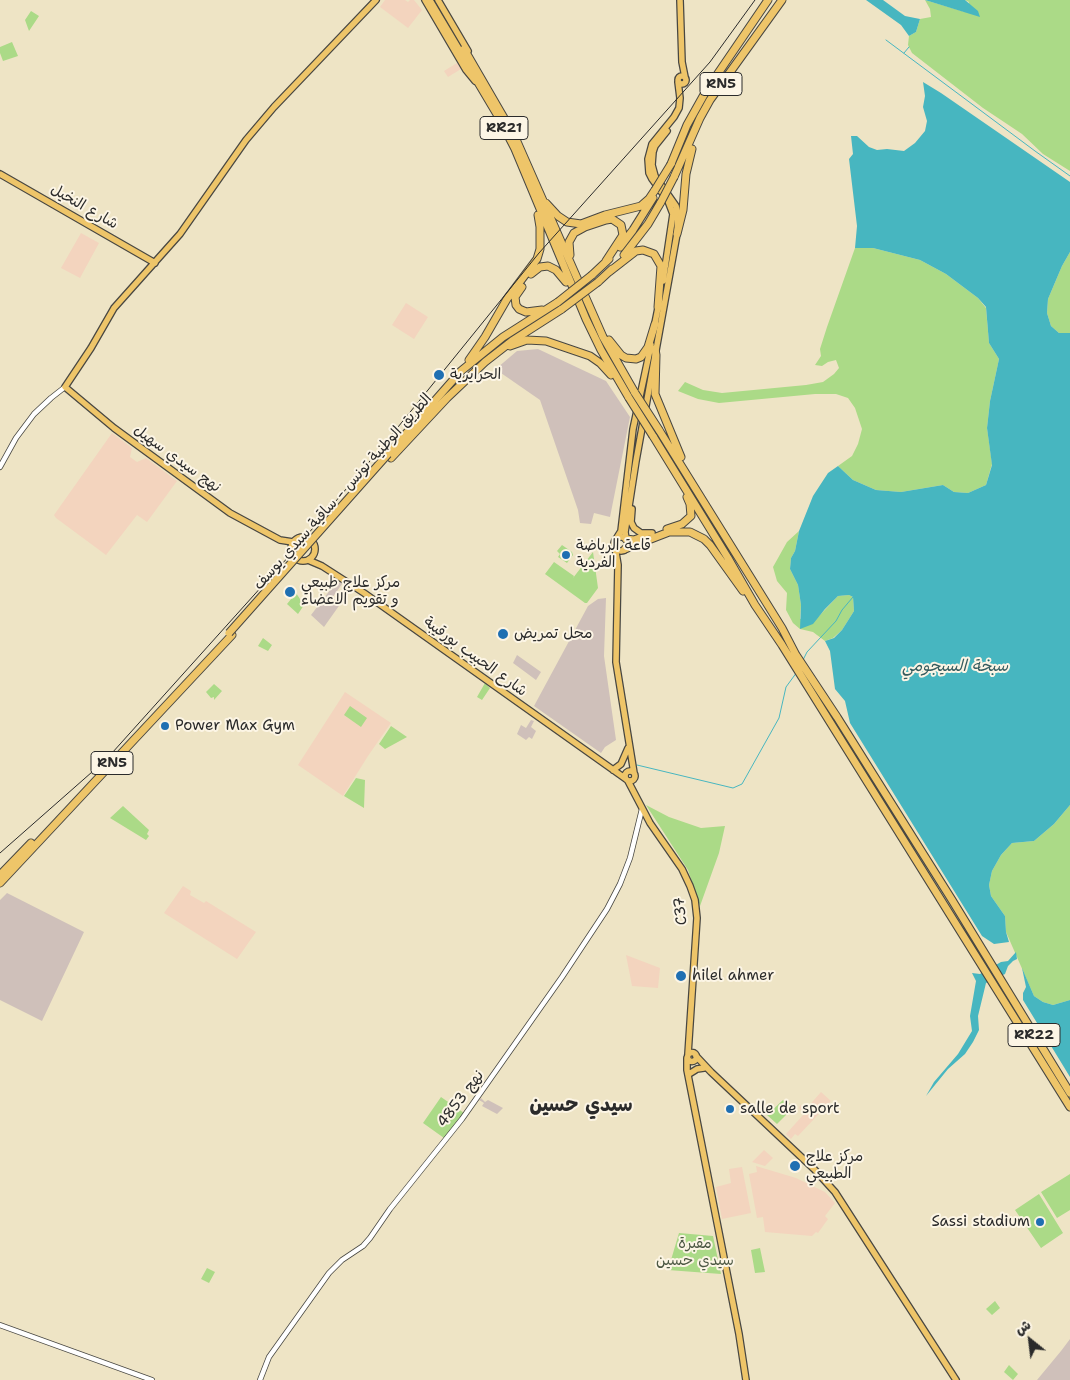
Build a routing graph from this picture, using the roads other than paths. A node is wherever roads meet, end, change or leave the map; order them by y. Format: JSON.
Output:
{"nodes":[{"id":1,"x":376,"y":0,"type":"edge"},
{"id":2,"x":425,"y":0,"type":"edge"},
{"id":3,"x":429,"y":0,"type":"edge"},
{"id":4,"x":436,"y":0,"type":"edge"},
{"id":5,"x":680,"y":0,"type":"edge"},
{"id":6,"x":768,"y":0,"type":"edge"},
{"id":7,"x":782,"y":0,"type":"edge"},
{"id":8,"x":681,"y":80,"type":"junction"},
{"id":9,"x":482,"y":83,"type":"junction"},
{"id":10,"x":720,"y":85,"type":"junction"},
{"id":11,"x":0,"y":174,"type":"edge"},
{"id":12,"x":656,"y":191,"type":"junction"},
{"id":13,"x":539,"y":201,"type":"junction"},
{"id":14,"x":677,"y":234,"type":"junction"},
{"id":15,"x":606,"y":262,"type":"junction"},
{"id":16,"x":156,"y":263,"type":"junction"},
{"id":17,"x":574,"y":270,"type":"junction"},
{"id":18,"x":609,"y":272,"type":"junction"},
{"id":19,"x":572,"y":288,"type":"junction"},
{"id":20,"x":658,"y":307,"type":"junction"},
{"id":21,"x":547,"y":309,"type":"junction"},
{"id":22,"x":595,"y":317,"type":"junction"},
{"id":23,"x":655,"y":324,"type":"junction"},
{"id":24,"x":655,"y":349,"type":"junction"},
{"id":25,"x":498,"y":351,"type":"junction"},
{"id":26,"x":461,"y":371,"type":"junction"},
{"id":27,"x":65,"y":387,"type":"junction"},
{"id":28,"x":623,"y":388,"type":"junction"},
{"id":29,"x":632,"y":395,"type":"junction"},
{"id":30,"x":390,"y":456,"type":"junction"},
{"id":31,"x":0,"y":467,"type":"edge"},
{"id":32,"x":675,"y":472,"type":"junction"},
{"id":33,"x":691,"y":480,"type":"junction"},
{"id":34,"x":631,"y":492,"type":"junction"},
{"id":35,"x":652,"y":534,"type":"junction"},
{"id":36,"x":616,"y":539,"type":"junction"},
{"id":37,"x":280,"y":540,"type":"junction"},
{"id":38,"x":626,"y":540,"type":"junction"},
{"id":39,"x":293,"y":542,"type":"junction"},
{"id":40,"x":615,"y":547,"type":"junction"},
{"id":41,"x":291,"y":549,"type":"junction"},
{"id":42,"x":626,"y":550,"type":"junction"},
{"id":43,"x":314,"y":554,"type":"junction"},
{"id":44,"x":308,"y":560,"type":"junction"},
{"id":45,"x":618,"y":565,"type":"junction"},
{"id":46,"x":322,"y":566,"type":"junction"},
{"id":47,"x":755,"y":605,"type":"junction"},
{"id":48,"x":230,"y":634,"type":"junction"},
{"id":49,"x":797,"y":664,"type":"junction"},
{"id":50,"x":806,"y":677,"type":"junction"},
{"id":51,"x":628,"y":745,"type":"junction"},
{"id":52,"x":613,"y":770,"type":"junction"},
{"id":53,"x":630,"y":776,"type":"junction"},
{"id":54,"x":642,"y":808,"type":"junction"},
{"id":55,"x":0,"y":875,"type":"edge"},
{"id":56,"x":0,"y":883,"type":"edge"},
{"id":57,"x":692,"y":1057,"type":"junction"},
{"id":58,"x":704,"y":1068,"type":"junction"},
{"id":59,"x":711,"y":1072,"type":"junction"},
{"id":60,"x":689,"y":1075,"type":"junction"},
{"id":61,"x":1070,"y":1093,"type":"edge"},
{"id":62,"x":1070,"y":1107,"type":"edge"},
{"id":63,"x":0,"y":1325,"type":"edge"},
{"id":64,"x":152,"y":1380,"type":"edge"},
{"id":65,"x":260,"y":1380,"type":"edge"},
{"id":66,"x":746,"y":1380,"type":"edge"},
{"id":67,"x":956,"y":1380,"type":"edge"}],
"edges":[{"from":1,"to":16,"type":"main road"},
{"from":2,"to":9,"type":"main road"},
{"from":3,"to":9,"type":"highway","number":"RR21"},
{"from":4,"to":9,"type":"highway","number":"RR21"},
{"from":5,"to":8,"type":"main road"},
{"from":6,"to":12,"type":"highway","name":"الطريق الوطنية تونس - ساقية سيدي يوسف","number":"RN5","bridge":true},
{"from":7,"to":10,"type":"highway","name":"الطريق الوطنية تونس - ساقية سيدي يوسف","number":"RN5"},
{"from":8,"to":14,"type":"main road"},
{"from":8,"to":20,"type":"main road"},
{"from":9,"to":13,"type":"highway","number":"RR21"},
{"from":10,"to":14,"type":"highway"},
{"from":10,"to":18,"type":"highway","name":"الطريق الوطنية تونس - ساقية سيدي يوسف","number":"RN5","bridge":true},
{"from":11,"to":16,"type":"main road","name":"شارع النخيل"},
{"from":12,"to":13,"type":"highway"},
{"from":12,"to":15,"type":"highway","name":"الطريق الوطنية تونس - ساقية سيدي يوسف","number":"RN5"},
{"from":13,"to":17,"type":"highway"},
{"from":13,"to":19,"type":"highway"},
{"from":13,"to":26,"type":"highway"},
{"from":14,"to":24,"type":"main road"},
{"from":15,"to":17,"type":"highway"},
{"from":15,"to":21,"type":"highway","name":"الطريق الوطنية تونس - ساقية سيدي يوسف","number":"RN5","bridge":true},
{"from":16,"to":27,"type":"main road"},
{"from":17,"to":22,"type":"highway"},
{"from":18,"to":20,"type":"highway"},
{"from":18,"to":25,"type":"highway","name":"الطريق الوطنية تونس - ساقية سيدي يوسف","number":"RN5","bridge":true},
{"from":19,"to":21,"type":"highway"},
{"from":19,"to":28,"type":"highway"},
{"from":20,"to":23,"type":"main road"},
{"from":21,"to":26,"type":"highway","name":"الطريق الوطنية تونس - ساقية سيدي يوسف","number":"RN5"},
{"from":22,"to":23,"type":"highway"},
{"from":22,"to":29,"type":"highway"},
{"from":23,"to":36,"type":"main road"},
{"from":24,"to":33,"type":"highway"},
{"from":24,"to":34,"type":"main road"},
{"from":25,"to":28,"type":"highway"},
{"from":25,"to":30,"type":"highway","name":"الطريق الوطنية تونس - ساقية سيدي يوسف","number":"RN5"},
{"from":26,"to":30,"type":"highway","name":"الطريق الوطنية تونس - ساقية سيدي يوسف","number":"RN5"},
{"from":27,"to":31,"type":"street"},
{"from":27,"to":37,"type":"main road","name":"نهج سيدي سهيل"},
{"from":28,"to":29,"type":"highway"},
{"from":29,"to":32,"type":"highway","bridge":true},
{"from":29,"to":33,"type":"highway","bridge":true},
{"from":30,"to":48,"type":"highway","name":"الطريق الوطنية تونس - ساقية سيدي يوسف","number":"RN5","bridge":true},
{"from":32,"to":35,"type":"highway"},
{"from":32,"to":47,"type":"highway"},
{"from":33,"to":49,"type":"highway"},
{"from":34,"to":35,"type":"main road"},
{"from":34,"to":38,"type":"main road"},
{"from":35,"to":38,"type":"highway"},
{"from":36,"to":38,"type":"main road"},
{"from":36,"to":40,"type":"main road"},
{"from":37,"to":39,"type":"main road","name":"نهج سيدي سهيل"},
{"from":37,"to":41,"type":"main road","name":"نهج سيدي سهيل"},
{"from":38,"to":42,"type":"main road"},
{"from":39,"to":41,"type":"main road"},
{"from":39,"to":43,"type":"main road"},
{"from":40,"to":42,"type":"main road"},
{"from":40,"to":45,"type":"main road","name":"C37"},
{"from":41,"to":44,"type":"main road"},
{"from":42,"to":45,"type":"main road"},
{"from":42,"to":47,"type":"highway"},
{"from":43,"to":44,"type":"main road"},
{"from":43,"to":46,"type":"main road","name":"شارع الحبيب بورقيبة"},
{"from":44,"to":46,"type":"main road","name":"شارع الحبيب بورقيبة"},
{"from":45,"to":51,"type":"main road","name":"C37"},
{"from":46,"to":52,"type":"main road","name":"شارع الحبيب بورقيبة"},
{"from":47,"to":49,"type":"highway"},
{"from":48,"to":55,"type":"highway","name":"الطريق الوطنية تونس - ساقية سيدي يوسف","number":"RN5"},
{"from":48,"to":56,"type":"highway","name":"الطريق الوطنية تونس - ساقية سيدي يوسف","number":"RN5"},
{"from":49,"to":50,"type":"highway"},
{"from":50,"to":61,"type":"highway","number":"RR22"},
{"from":50,"to":62,"type":"highway"},
{"from":51,"to":52,"type":"main road"},
{"from":51,"to":53,"type":"main road","name":"C37"},
{"from":52,"to":53,"type":"main road","name":"شارع الحبيب بورقيبة"},
{"from":53,"to":54,"type":"main road","name":"C37"},
{"from":54,"to":57,"type":"main road","name":"C37"},
{"from":54,"to":65,"type":"street","name":"نهج 4853"},
{"from":57,"to":58,"type":"main road"},
{"from":57,"to":59,"type":"main road"},
{"from":57,"to":60,"type":"main road","name":"C37"},
{"from":58,"to":59,"type":"main road"},
{"from":58,"to":60,"type":"main road"},
{"from":59,"to":67,"type":"main road"},
{"from":60,"to":66,"type":"main road"},
{"from":63,"to":64,"type":"street"}]}
